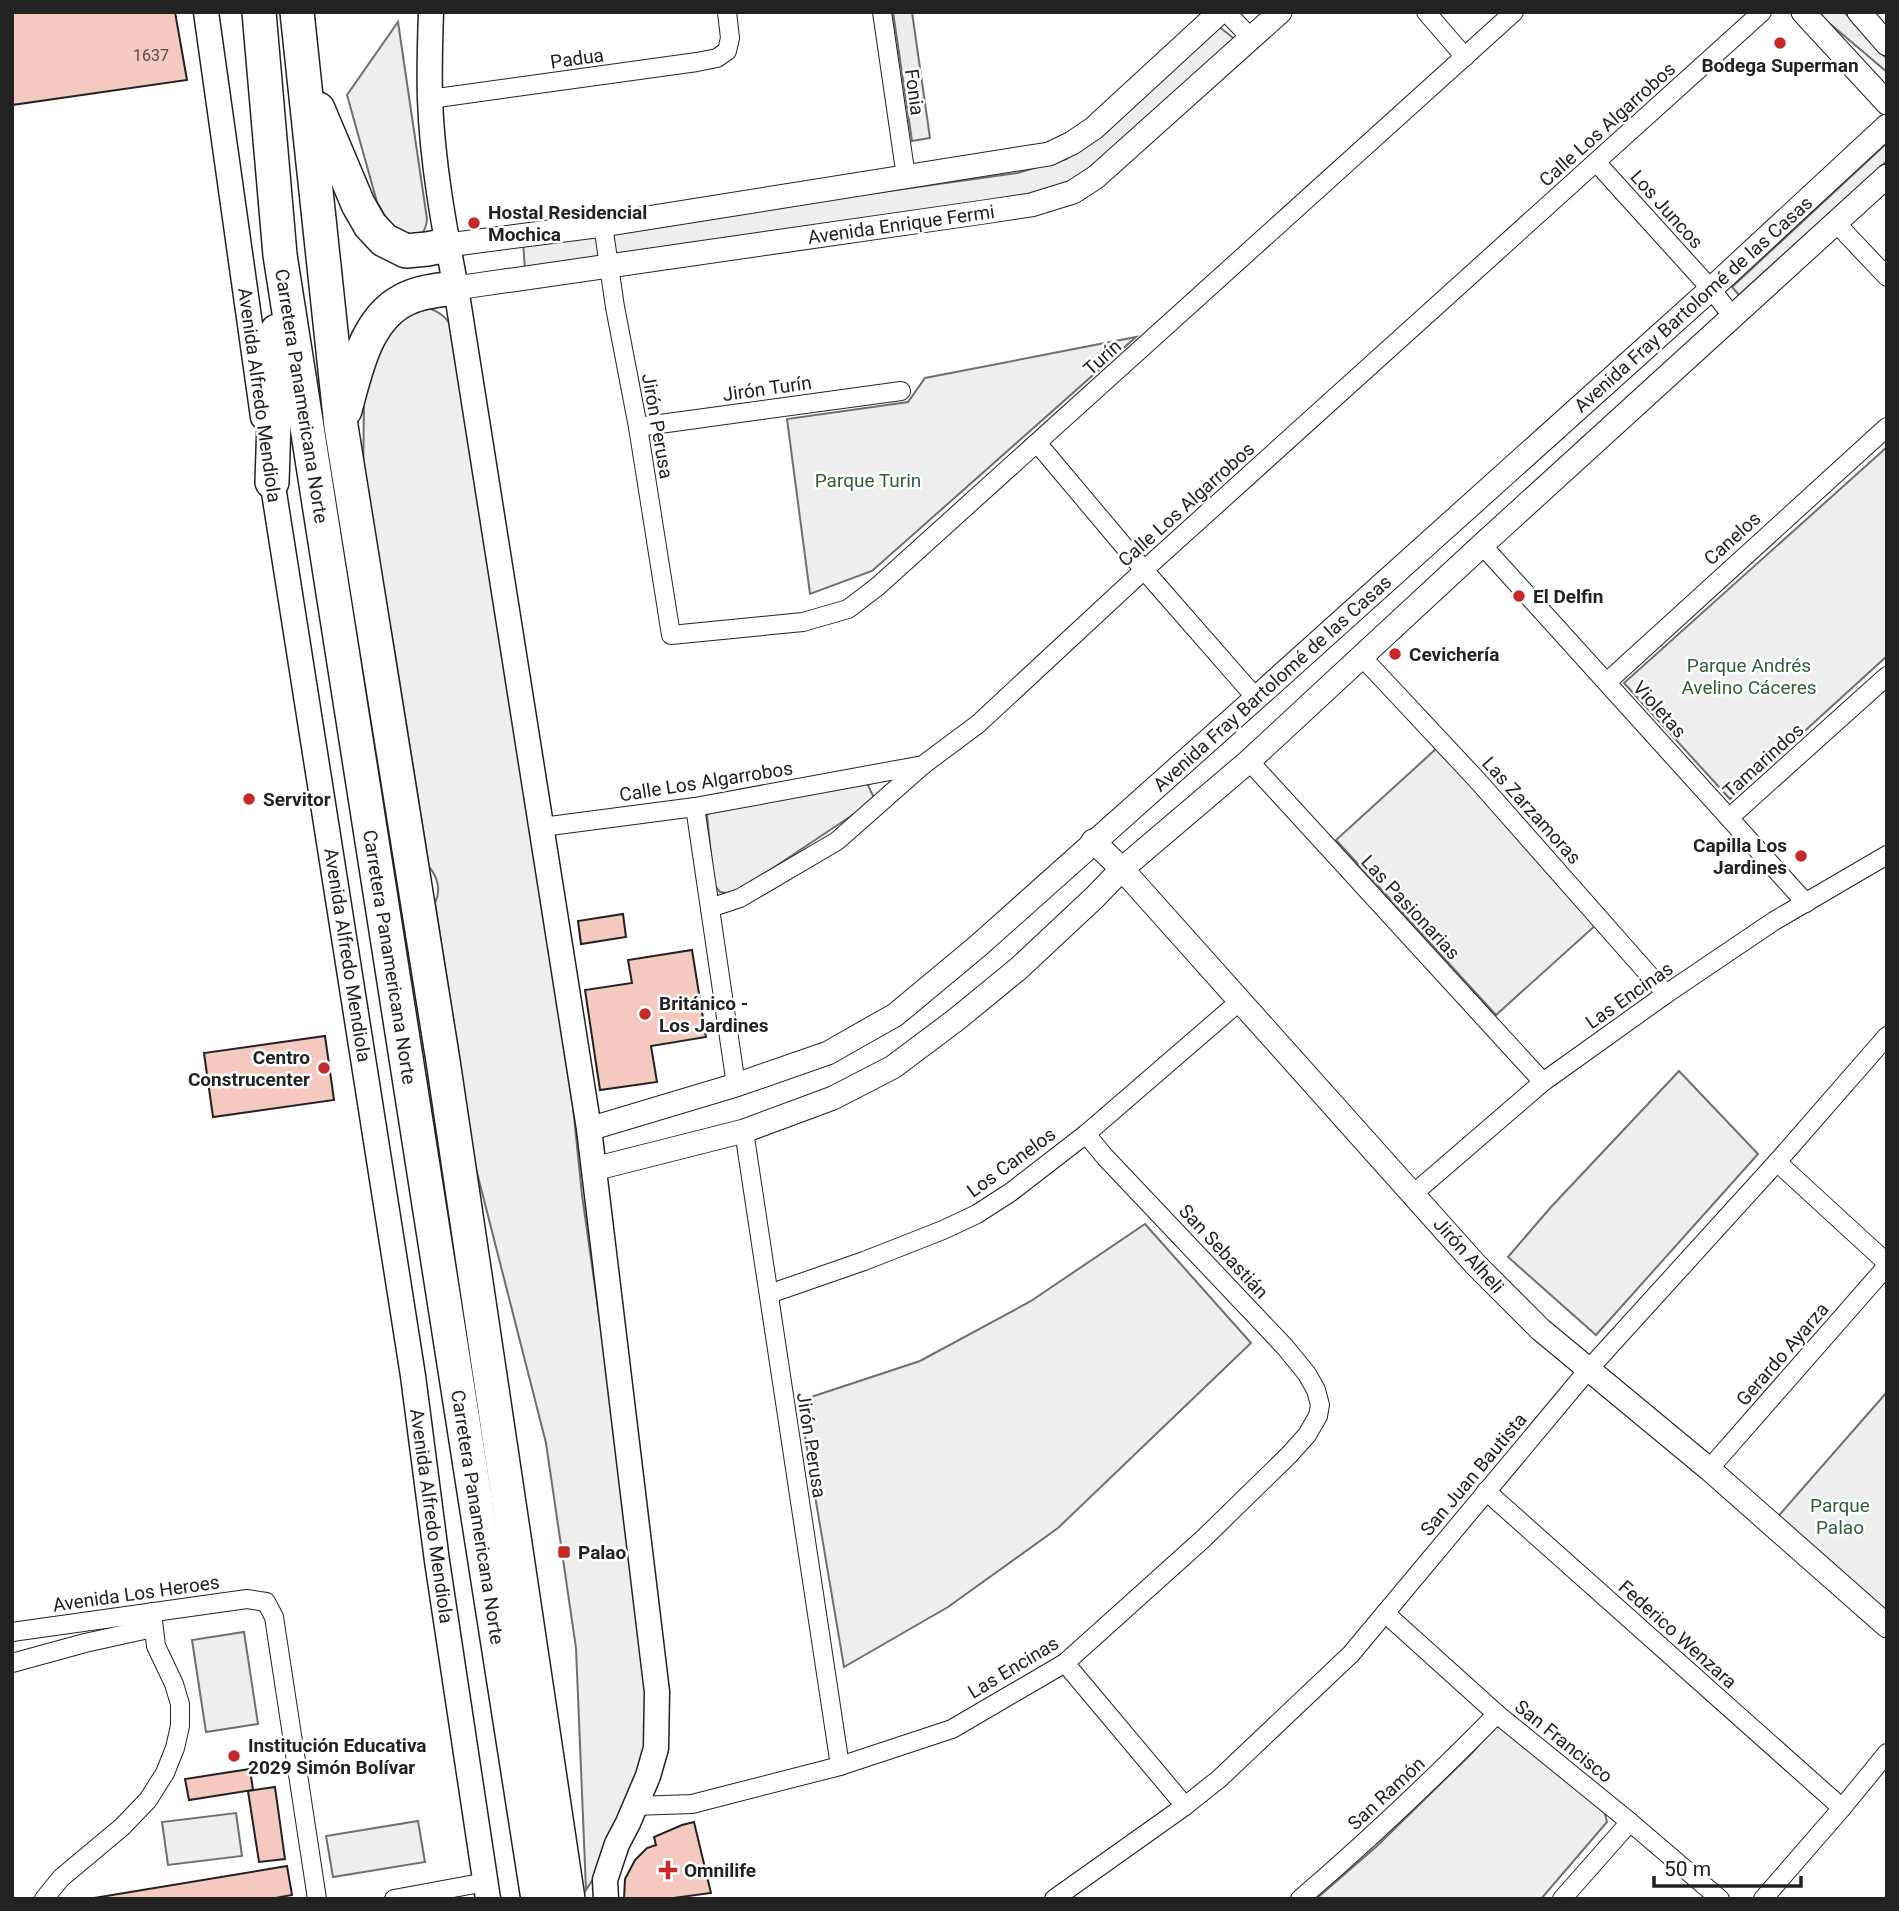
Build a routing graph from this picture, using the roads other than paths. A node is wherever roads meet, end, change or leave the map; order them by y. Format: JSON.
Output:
{"nodes":[{"id":1,"x":206,"y":12,"type":"edge"},
{"id":2,"x":259,"y":12,"type":"edge"},
{"id":3,"x":297,"y":12,"type":"edge"},
{"id":4,"x":430,"y":12,"type":"edge"},
{"id":5,"x":727,"y":12,"type":"edge"},
{"id":6,"x":882,"y":12,"type":"edge"},
{"id":7,"x":1220,"y":12,"type":"edge"},
{"id":8,"x":1226,"y":12,"type":"edge"},
{"id":9,"x":1280,"y":12,"type":"edge"},
{"id":10,"x":1426,"y":12,"type":"edge"},
{"id":11,"x":1514,"y":12,"type":"edge"},
{"id":12,"x":1762,"y":12,"type":"edge"},
{"id":13,"x":1802,"y":12,"type":"edge"},
{"id":14,"x":1859,"y":12,"type":"edge"},
{"id":15,"x":1251,"y":38,"type":"junction"},
{"id":16,"x":1887,"y":44,"type":"edge"},
{"id":17,"x":1465,"y":57,"type":"junction"},
{"id":18,"x":304,"y":76,"type":"junction"},
{"id":19,"x":430,"y":99,"type":"junction"},
{"id":20,"x":1887,"y":103,"type":"edge"},
{"id":21,"x":1887,"y":126,"type":"edge"},
{"id":22,"x":1596,"y":162,"type":"junction"},
{"id":23,"x":1887,"y":176,"type":"edge"},
{"id":24,"x":906,"y":177,"type":"junction"},
{"id":25,"x":1836,"y":223,"type":"junction"},
{"id":26,"x":603,"y":225,"type":"junction"},
{"id":27,"x":448,"y":245,"type":"junction"},
{"id":28,"x":280,"y":255,"type":"junction"},
{"id":29,"x":610,"y":266,"type":"junction"},
{"id":30,"x":1887,"y":277,"type":"edge"},
{"id":31,"x":456,"y":288,"type":"junction"},
{"id":32,"x":1711,"y":289,"type":"junction"},
{"id":33,"x":1732,"y":317,"type":"junction"},
{"id":34,"x":901,"y":391,"type":"dead end"},
{"id":35,"x":341,"y":426,"type":"junction"},
{"id":36,"x":638,"y":427,"type":"junction"},
{"id":37,"x":1887,"y":427,"type":"edge"},
{"id":38,"x":1038,"y":444,"type":"junction"},
{"id":39,"x":272,"y":482,"type":"junction"},
{"id":40,"x":1482,"y":545,"type":"junction"},
{"id":41,"x":1144,"y":570,"type":"junction"},
{"id":42,"x":671,"y":635,"type":"joint"},
{"id":43,"x":1362,"y":657,"type":"junction"},
{"id":44,"x":1887,"y":676,"type":"edge"},
{"id":45,"x":1607,"y":682,"type":"junction"},
{"id":46,"x":1256,"y":698,"type":"junction"},
{"id":47,"x":1249,"y":761,"type":"junction"},
{"id":48,"x":923,"y":765,"type":"junction"},
{"id":49,"x":695,"y":807,"type":"junction"},
{"id":50,"x":1729,"y":818,"type":"junction"},
{"id":51,"x":542,"y":827,"type":"junction"},
{"id":52,"x":1093,"y":841,"type":"junction"},
{"id":53,"x":1887,"y":855,"type":"edge"},
{"id":54,"x":1122,"y":869,"type":"junction"},
{"id":55,"x":1805,"y":903,"type":"junction"},
{"id":56,"x":710,"y":908,"type":"junction"},
{"id":57,"x":1666,"y":994,"type":"junction"},
{"id":58,"x":1240,"y":1001,"type":"junction"},
{"id":59,"x":1884,"y":1044,"type":"edge"},
{"id":60,"x":1543,"y":1082,"type":"junction"},
{"id":61,"x":736,"y":1085,"type":"junction"},
{"id":62,"x":589,"y":1129,"type":"junction"},
{"id":63,"x":744,"y":1130,"type":"junction"},
{"id":64,"x":1086,"y":1134,"type":"junction"},
{"id":65,"x":1777,"y":1162,"type":"junction"},
{"id":66,"x":594,"y":1169,"type":"junction"},
{"id":67,"x":1413,"y":1194,"type":"junction"},
{"id":68,"x":1887,"y":1265,"type":"edge"},
{"id":69,"x":769,"y":1294,"type":"junction"},
{"id":70,"x":1588,"y":1370,"type":"junction"},
{"id":71,"x":1320,"y":1405,"type":"joint"},
{"id":72,"x":1709,"y":1469,"type":"junction"},
{"id":73,"x":1486,"y":1491,"type":"junction"},
{"id":74,"x":1385,"y":1613,"type":"junction"},
{"id":75,"x":153,"y":1620,"type":"junction"},
{"id":76,"x":1887,"y":1626,"type":"edge"},
{"id":77,"x":12,"y":1632,"type":"edge"},
{"id":78,"x":12,"y":1663,"type":"edge"},
{"id":79,"x":1065,"y":1663,"type":"junction"},
{"id":80,"x":1497,"y":1714,"type":"junction"},
{"id":81,"x":1887,"y":1754,"type":"edge"},
{"id":82,"x":840,"y":1766,"type":"junction"},
{"id":83,"x":634,"y":1806,"type":"junction"},
{"id":84,"x":1185,"y":1806,"type":"junction"},
{"id":85,"x":1842,"y":1808,"type":"junction"},
{"id":86,"x":1630,"y":1822,"type":"junction"},
{"id":87,"x":487,"y":1890,"type":"edge"},
{"id":88,"x":1061,"y":1897,"type":"edge"},
{"id":89,"x":44,"y":1899,"type":"edge"},
{"id":90,"x":317,"y":1899,"type":"edge"},
{"id":91,"x":394,"y":1899,"type":"edge"},
{"id":92,"x":538,"y":1899,"type":"edge"},
{"id":93,"x":568,"y":1899,"type":"edge"},
{"id":94,"x":606,"y":1899,"type":"edge"},
{"id":95,"x":1300,"y":1899,"type":"edge"},
{"id":96,"x":1562,"y":1899,"type":"edge"},
{"id":97,"x":1720,"y":1899,"type":"edge"},
{"id":98,"x":1763,"y":1899,"type":"edge"}],
"edges":[{"from":1,"to":39,"type":"main road","name":"Avenida Alfredo Mendiola"},
{"from":2,"to":28,"type":"highway","name":"Carretera Panamericana Norte"},
{"from":3,"to":18,"type":"highway","name":"Carretera Panamericana Norte"},
{"from":4,"to":19,"type":"main road"},
{"from":5,"to":19,"type":"street","name":"Padua"},
{"from":6,"to":24,"type":"street","name":"Fonia"},
{"from":7,"to":24,"type":"street"},
{"from":8,"to":15,"type":"street"},
{"from":9,"to":15,"type":"street","name":"Avenida Enrique Fermi"},
{"from":10,"to":17,"type":"street"},
{"from":11,"to":17,"type":"street","name":"Turín"},
{"from":12,"to":22,"type":"street","name":"Calle Los Algarrobos"},
{"from":13,"to":20,"type":"street"},
{"from":14,"to":16,"type":"street"},
{"from":15,"to":29,"type":"street","name":"Avenida Enrique Fermi"},
{"from":17,"to":38,"type":"street","name":"Turín"},
{"from":18,"to":27,"type":"highway"},
{"from":18,"to":35,"type":"highway","name":"Carretera Panamericana Norte"},
{"from":19,"to":27,"type":"main road"},
{"from":21,"to":32,"type":"street","name":"Avenida Fray Bartolomé de las Casas"},
{"from":22,"to":32,"type":"street","name":"Los Juncos"},
{"from":22,"to":41,"type":"street","name":"Calle Los Algarrobos"},
{"from":23,"to":25,"type":"street","name":"Avenida Fray Bartolomé de las Casas"},
{"from":24,"to":26,"type":"street"},
{"from":25,"to":30,"type":"street"},
{"from":25,"to":33,"type":"street","name":"Avenida Fray Bartolomé de las Casas"},
{"from":26,"to":27,"type":"street"},
{"from":26,"to":29,"type":"street","name":"Jirón Perusa"},
{"from":27,"to":31,"type":"main road"},
{"from":28,"to":39,"type":"highway"},
{"from":28,"to":92,"type":"highway","name":"Carretera Panamericana Norte"},
{"from":29,"to":31,"type":"street","name":"Avenida Enrique Fermi"},
{"from":29,"to":36,"type":"street","name":"Jirón Perusa"},
{"from":31,"to":35,"type":"highway"},
{"from":31,"to":51,"type":"main road"},
{"from":32,"to":33,"type":"street","name":"Los Juncos"},
{"from":32,"to":46,"type":"street","name":"Avenida Fray Bartolomé de las Casas"},
{"from":33,"to":40,"type":"street","name":"Avenida Fray Bartolomé de las Casas"},
{"from":34,"to":36,"type":"street","name":"Jirón Turín"},
{"from":35,"to":93,"type":"highway","name":"Carretera Panamericana Norte"},
{"from":36,"to":42,"type":"street","name":"Jirón Perusa"},
{"from":37,"to":45,"type":"street","name":"Canelos"},
{"from":38,"to":41,"type":"street"},
{"from":38,"to":42,"type":"street","name":"Turín"},
{"from":39,"to":87,"type":"main road","name":"Avenida Alfredo Mendiola"},
{"from":40,"to":43,"type":"street","name":"Avenida Fray Bartolomé de las Casas"},
{"from":40,"to":45,"type":"street","name":"Violetas"},
{"from":41,"to":46,"type":"street"},
{"from":41,"to":48,"type":"street","name":"Calle Los Algarrobos"},
{"from":43,"to":47,"type":"street","name":"Avenida Fray Bartolomé de las Casas"},
{"from":43,"to":57,"type":"street","name":"Las Zarzamoras"},
{"from":44,"to":50,"type":"street","name":"Tamarindos"},
{"from":45,"to":50,"type":"street","name":"Violetas"},
{"from":46,"to":52,"type":"street","name":"Avenida Fray Bartolomé de las Casas"},
{"from":47,"to":54,"type":"street","name":"Avenida Fray Bartolomé de las Casas"},
{"from":47,"to":60,"type":"street","name":"Las Pasionarias"},
{"from":48,"to":49,"type":"street","name":"Calle Los Algarrobos"},
{"from":48,"to":56,"type":"street"},
{"from":49,"to":51,"type":"street","name":"Calle Los Algarrobos"},
{"from":49,"to":56,"type":"street"},
{"from":50,"to":55,"type":"street","name":"Violetas"},
{"from":51,"to":62,"type":"main road"},
{"from":52,"to":54,"type":"street","name":"Jirón Alheli"},
{"from":52,"to":61,"type":"street","name":"Avenida Fray Bartolomé de las Casas"},
{"from":53,"to":55,"type":"street","name":"Las Encinas"},
{"from":54,"to":58,"type":"street","name":"Jirón Alheli"},
{"from":54,"to":63,"type":"street","name":"Avenida Fray Bartolomé de las Casas"},
{"from":55,"to":57,"type":"street","name":"Las Encinas"},
{"from":56,"to":61,"type":"street"},
{"from":57,"to":60,"type":"street","name":"Las Encinas"},
{"from":58,"to":64,"type":"street","name":"Los Canelos"},
{"from":58,"to":67,"type":"street","name":"Jirón Alheli"},
{"from":59,"to":65,"type":"street","name":"San Juan Bautista"},
{"from":60,"to":67,"type":"street","name":"Las Encinas"},
{"from":61,"to":62,"type":"street","name":"Avenida Fray Bartolomé de las Casas"},
{"from":62,"to":66,"type":"main road"},
{"from":63,"to":66,"type":"street","name":"Avenida Fray Bartolomé de las Casas"},
{"from":63,"to":69,"type":"street","name":"Jirón Perusa"},
{"from":64,"to":69,"type":"street","name":"Los Canelos"},
{"from":64,"to":71,"type":"street","name":"San Sebastián"},
{"from":65,"to":68,"type":"street"},
{"from":65,"to":70,"type":"street","name":"San Juan Bautista"},
{"from":66,"to":83,"type":"main road"},
{"from":67,"to":70,"type":"street","name":"Jirón Alheli"},
{"from":68,"to":72,"type":"street","name":"Gerardo Ayarza"},
{"from":69,"to":82,"type":"street","name":"Jirón Perusa"},
{"from":70,"to":72,"type":"street","name":"Jirón Alheli"},
{"from":70,"to":73,"type":"street","name":"San Juan Bautista"},
{"from":71,"to":79,"type":"street","name":"Las Encinas"},
{"from":72,"to":76,"type":"street","name":"Jirón Alheli"},
{"from":73,"to":74,"type":"street","name":"San Juan Bautista"},
{"from":73,"to":85,"type":"street","name":"Federico Wenzara"},
{"from":74,"to":80,"type":"street","name":"San Francisco"},
{"from":74,"to":84,"type":"street","name":"San Juan Bautista"},
{"from":75,"to":77,"type":"street","name":"Avenida Los Heroes"},
{"from":75,"to":78,"type":"street"},
{"from":75,"to":89,"type":"street"},
{"from":75,"to":90,"type":"street","name":"Avenida Los Heroes"},
{"from":79,"to":82,"type":"street","name":"Las Encinas"},
{"from":79,"to":84,"type":"street"},
{"from":80,"to":86,"type":"street","name":"San Francisco"},
{"from":80,"to":95,"type":"street","name":"San Ramón"},
{"from":81,"to":85,"type":"street"},
{"from":82,"to":83,"type":"street","name":"Las Encinas"},
{"from":83,"to":94,"type":"main road"},
{"from":84,"to":88,"type":"street","name":"San Juan Bautista"},
{"from":85,"to":98,"type":"street"},
{"from":86,"to":96,"type":"street"},
{"from":86,"to":97,"type":"street","name":"San Francisco"},
{"from":87,"to":91,"type":"street"}]}
